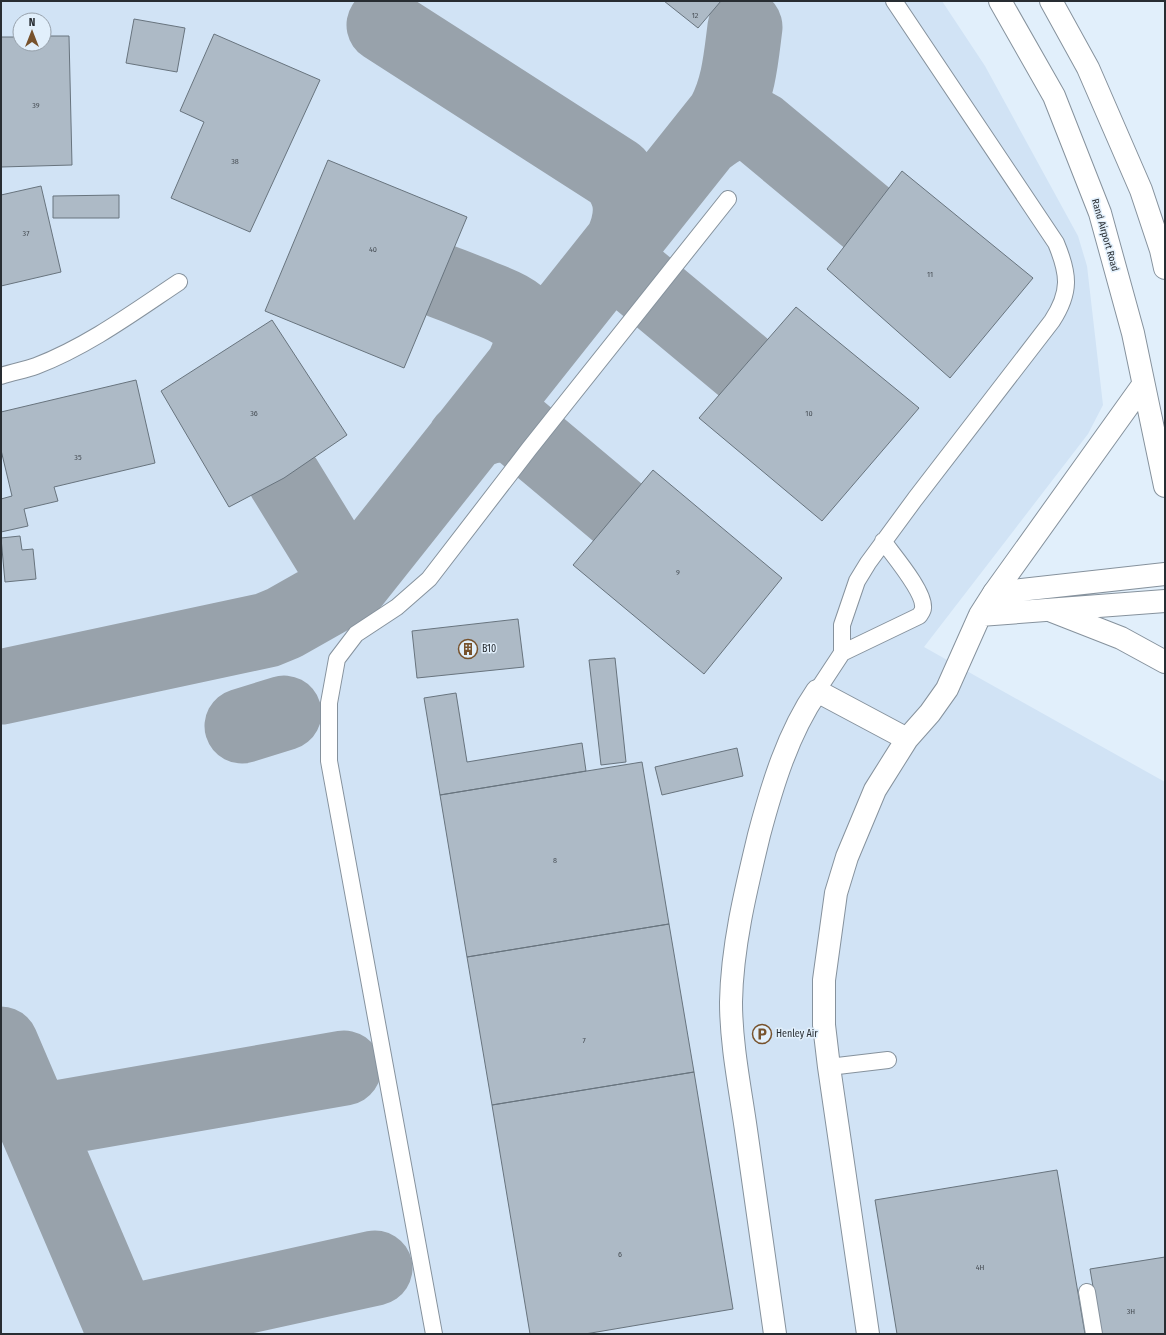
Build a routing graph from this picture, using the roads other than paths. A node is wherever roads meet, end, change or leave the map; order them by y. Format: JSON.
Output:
{"nodes":[{"id":1,"x":894,"y":1,"type":"edge"},
{"id":2,"x":1000,"y":1,"type":"edge"},
{"id":3,"x":1051,"y":1,"type":"edge"},
{"id":4,"x":728,"y":199,"type":"dead end"},
{"id":5,"x":1165,"y":268,"type":"edge"},
{"id":6,"x":179,"y":282,"type":"dead end"},
{"id":7,"x":1,"y":376,"type":"edge"},
{"id":8,"x":1143,"y":385,"type":"junction"},
{"id":9,"x":1165,"y":486,"type":"edge"},
{"id":10,"x":883,"y":541,"type":"junction"},
{"id":11,"x":1165,"y":574,"type":"edge"},
{"id":12,"x":994,"y":593,"type":"junction"},
{"id":13,"x":1165,"y":601,"type":"edge"},
{"id":14,"x":1052,"y":611,"type":"junction"},
{"id":15,"x":980,"y":615,"type":"junction"},
{"id":16,"x":842,"y":653,"type":"junction"},
{"id":17,"x":1165,"y":662,"type":"edge"},
{"id":18,"x":816,"y":691,"type":"junction"},
{"id":19,"x":907,"y":739,"type":"junction"},
{"id":20,"x":888,"y":1060,"type":"dead end"},
{"id":21,"x":829,"y":1067,"type":"junction"},
{"id":22,"x":1087,"y":1292,"type":"dead end"},
{"id":23,"x":434,"y":1334,"type":"edge"},
{"id":24,"x":775,"y":1334,"type":"edge"},
{"id":25,"x":868,"y":1334,"type":"edge"},
{"id":26,"x":1094,"y":1334,"type":"edge"}],
"edges":[{"from":1,"to":10,"type":"lane"},
{"from":2,"to":8,"type":"street","name":"Rand Airport Road"},
{"from":3,"to":5,"type":"street"},
{"from":4,"to":23,"type":"lane"},
{"from":6,"to":7,"type":"lane"},
{"from":8,"to":9,"type":"street","name":"Rand Airport Road"},
{"from":8,"to":12,"type":"street"},
{"from":10,"to":16,"type":"lane"},
{"from":10,"to":16,"type":"lane"},
{"from":11,"to":12,"type":"street"},
{"from":12,"to":15,"type":"street"},
{"from":13,"to":14,"type":"street"},
{"from":14,"to":15,"type":"street"},
{"from":14,"to":17,"type":"street"},
{"from":15,"to":19,"type":"street"},
{"from":16,"to":18,"type":"lane"},
{"from":18,"to":19,"type":"street"},
{"from":18,"to":24,"type":"street"},
{"from":19,"to":21,"type":"street"},
{"from":20,"to":21,"type":"lane"},
{"from":21,"to":25,"type":"street"},
{"from":22,"to":26,"type":"lane"}]}
